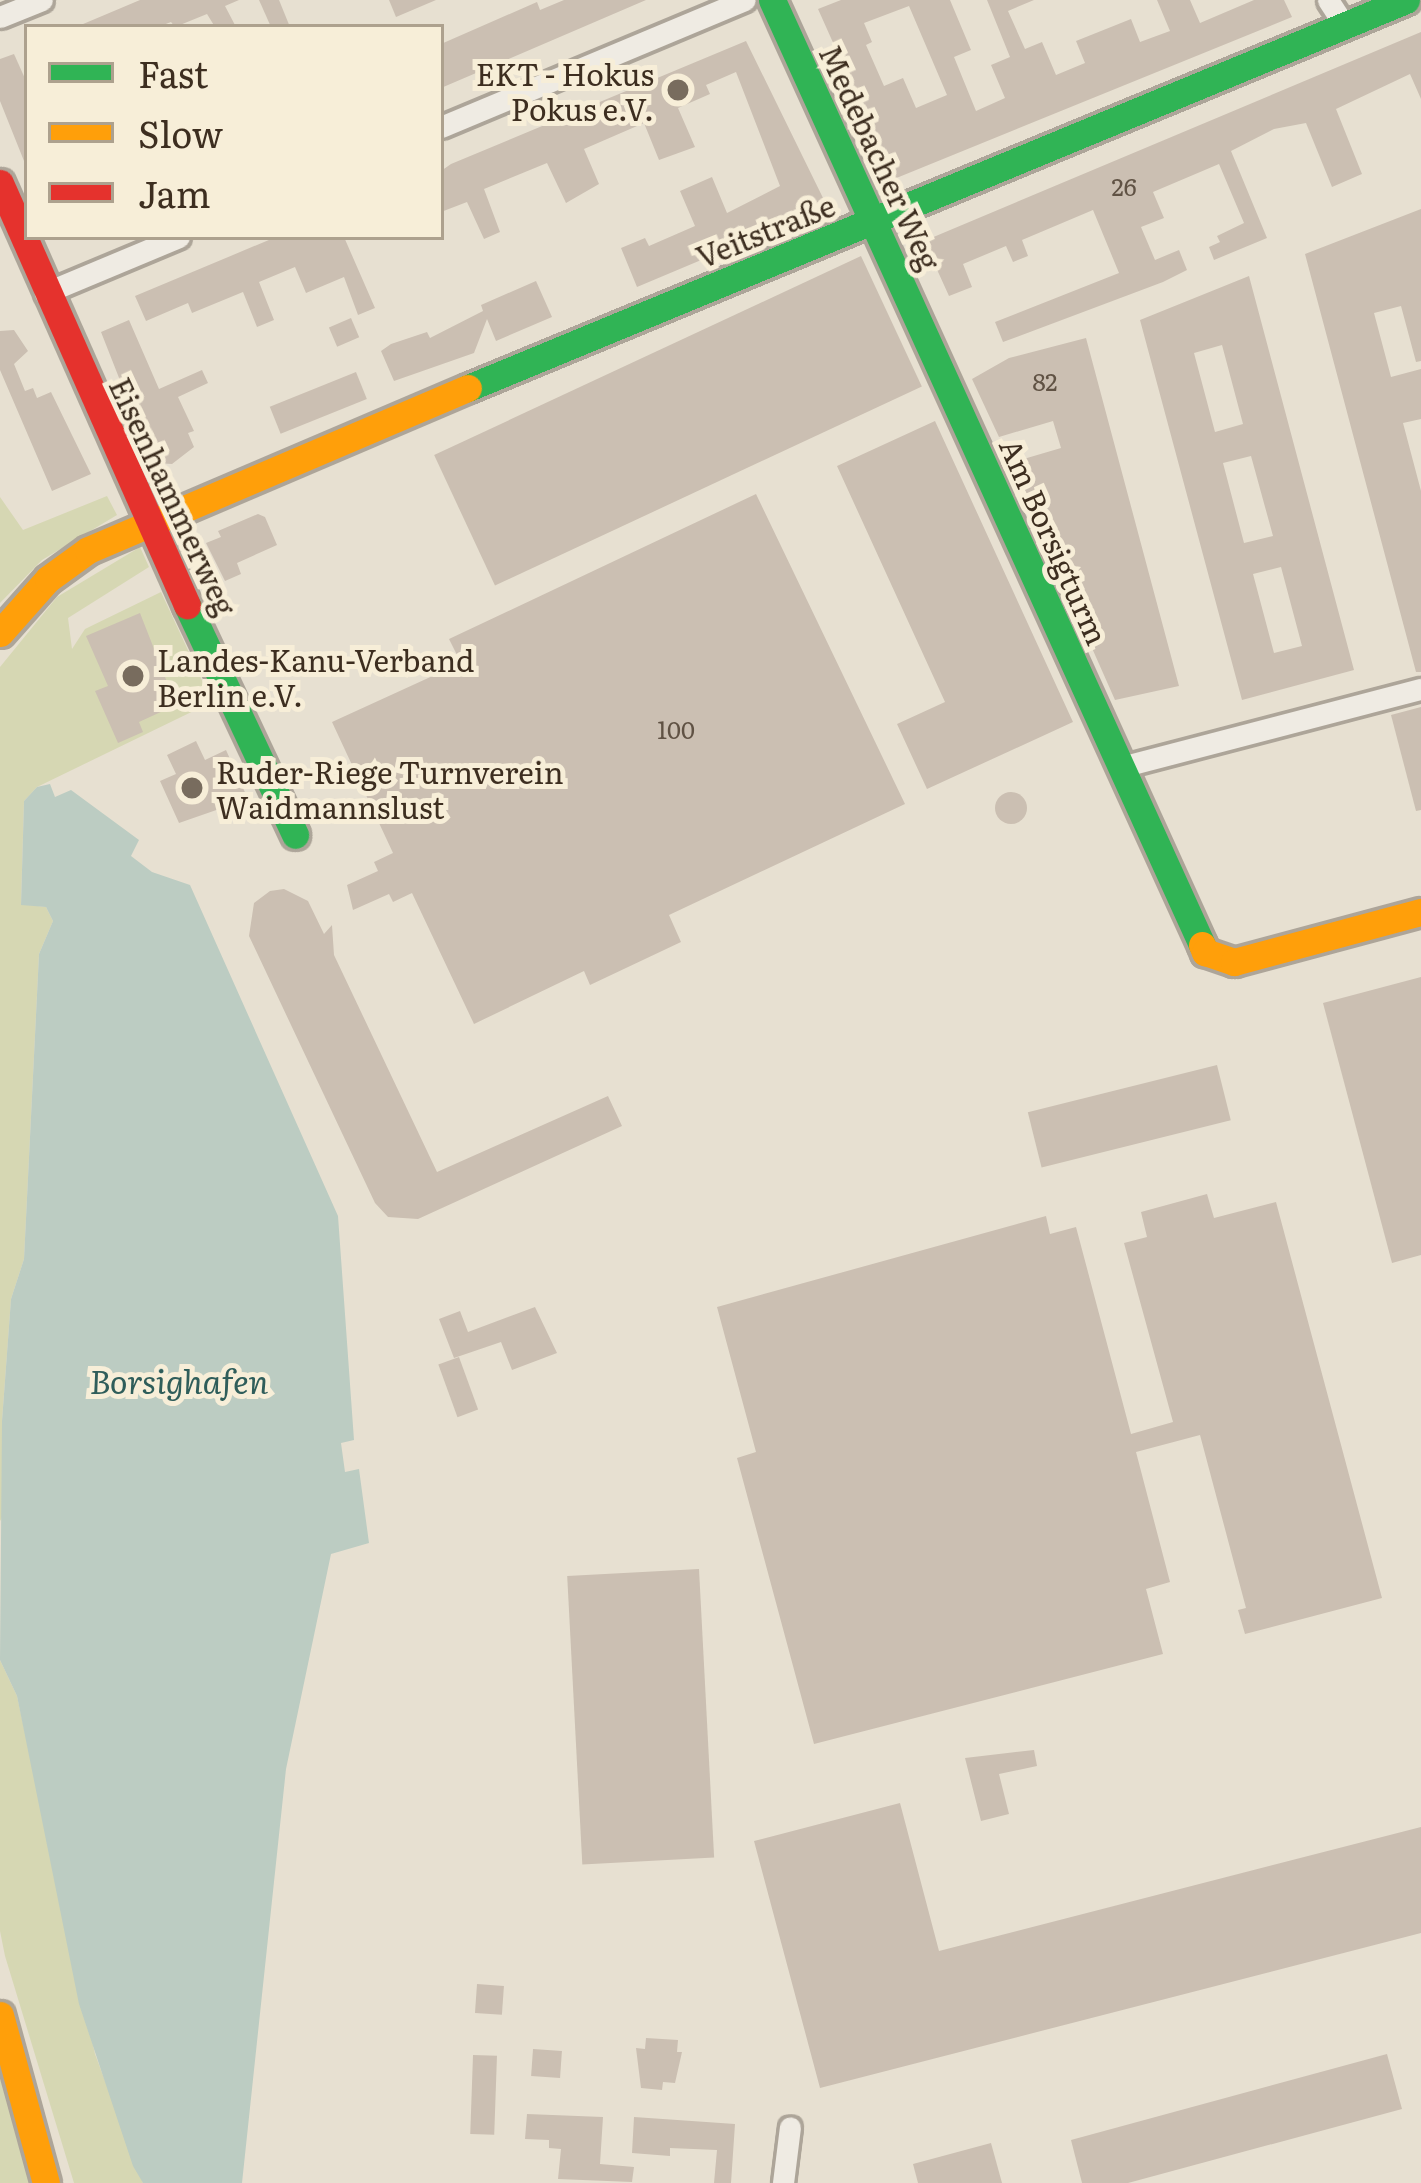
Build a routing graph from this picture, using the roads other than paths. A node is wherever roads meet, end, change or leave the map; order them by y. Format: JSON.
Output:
{"nodes":[{"id":1,"x":42,"y":0,"type":"edge"},
{"id":2,"x":745,"y":0,"type":"edge"},
{"id":3,"x":772,"y":0,"type":"edge"},
{"id":4,"x":1328,"y":0,"type":"edge"},
{"id":5,"x":1406,"y":0,"type":"edge"},
{"id":6,"x":0,"y":17,"type":"edge"},
{"id":7,"x":1344,"y":26,"type":"junction"},
{"id":8,"x":444,"y":126,"type":"edge"},
{"id":9,"x":0,"y":183,"type":"edge"},
{"id":10,"x":874,"y":220,"type":"junction"},
{"id":11,"x":172,"y":240,"type":"edge"},
{"id":12,"x":45,"y":293,"type":"junction"},
{"id":13,"x":929,"y":343,"type":"joint"},
{"id":14,"x":148,"y":520,"type":"junction"},
{"id":15,"x":0,"y":633,"type":"edge"},
{"id":16,"x":1421,"y":689,"type":"edge"},
{"id":17,"x":1121,"y":767,"type":"junction"},
{"id":18,"x":295,"y":835,"type":"dead end"},
{"id":19,"x":1421,"y":912,"type":"edge"},
{"id":20,"x":0,"y":2014,"type":"edge"},
{"id":21,"x":790,"y":2127,"type":"dead end"},
{"id":22,"x":46,"y":2183,"type":"edge"},
{"id":23,"x":783,"y":2183,"type":"edge"}],
"edges":[{"from":1,"to":6,"type":"street"},
{"from":2,"to":8,"type":"street"},
{"from":3,"to":10,"type":"street","name":"Medebacher Weg"},
{"from":4,"to":7,"type":"street"},
{"from":5,"to":7,"type":"street","name":"Veitstraße"},
{"from":7,"to":10,"type":"street","name":"Veitstraße"},
{"from":9,"to":12,"type":"street","name":"Eisenhammerweg"},
{"from":10,"to":13,"type":"street","name":"Medebacher Weg"},
{"from":10,"to":14,"type":"street","name":"Veitstraße"},
{"from":11,"to":12,"type":"street"},
{"from":12,"to":14,"type":"street","name":"Eisenhammerweg"},
{"from":13,"to":17,"type":"street","name":"Am Borsigturm"},
{"from":14,"to":15,"type":"street","name":"Veitstraße"},
{"from":14,"to":18,"type":"street","name":"Eisenhammerweg"},
{"from":16,"to":17,"type":"street"},
{"from":17,"to":19,"type":"street","name":"Am Borsigturm"},
{"from":20,"to":22,"type":"street"},
{"from":21,"to":23,"type":"street"}]}
